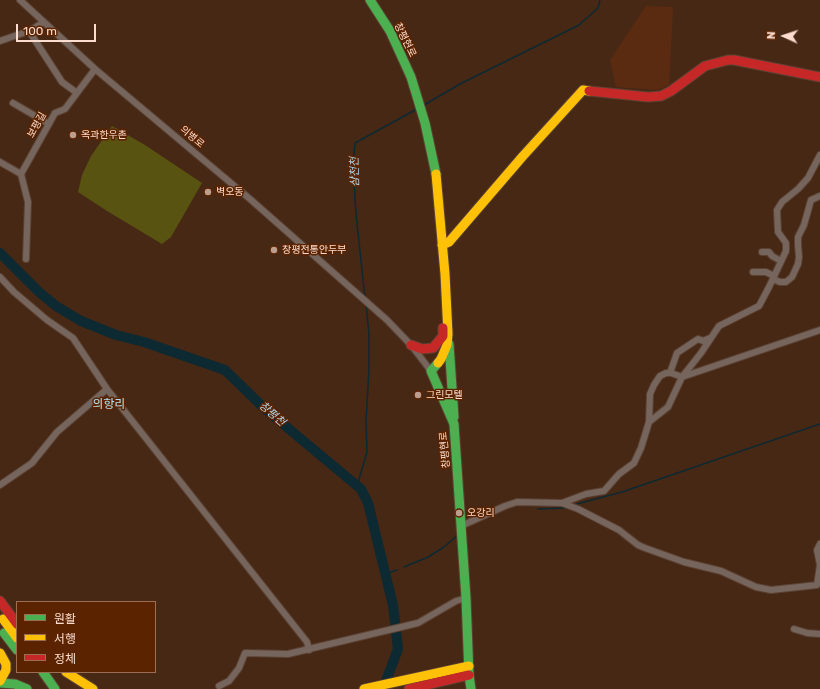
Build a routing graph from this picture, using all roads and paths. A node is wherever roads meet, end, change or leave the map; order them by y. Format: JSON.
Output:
{"nodes":[{"id":1,"x":20,"y":0,"type":"edge"},
{"id":2,"x":370,"y":0,"type":"edge"},
{"id":3,"x":44,"y":22,"type":"junction"},
{"id":4,"x":29,"y":31,"type":"junction"},
{"id":5,"x":0,"y":40,"type":"edge"},
{"id":6,"x":95,"y":69,"type":"junction"},
{"id":7,"x":820,"y":77,"type":"edge"},
{"id":8,"x":76,"y":93,"type":"junction"},
{"id":9,"x":13,"y":103,"type":"dead end"},
{"id":10,"x":49,"y":124,"type":"junction"},
{"id":11,"x":820,"y":155,"type":"edge"},
{"id":12,"x":0,"y":162,"type":"edge"},
{"id":13,"x":21,"y":174,"type":"junction"},
{"id":14,"x":820,"y":196,"type":"edge"},
{"id":15,"x":442,"y":245,"type":"junction"},
{"id":16,"x":762,"y":252,"type":"dead end"},
{"id":17,"x":26,"y":259,"type":"dead end"},
{"id":18,"x":781,"y":261,"type":"junction"},
{"id":19,"x":753,"y":272,"type":"dead end"},
{"id":20,"x":0,"y":277,"type":"edge"},
{"id":21,"x":773,"y":278,"type":"junction"},
{"id":22,"x":446,"y":292,"type":"junction"},
{"id":23,"x":820,"y":330,"type":"edge"},
{"id":24,"x":448,"y":334,"type":"junction"},
{"id":25,"x":711,"y":337,"type":"junction"},
{"id":26,"x":411,"y":345,"type":"junction"},
{"id":27,"x":431,"y":370,"type":"junction"},
{"id":28,"x":670,"y":373,"type":"junction"},
{"id":29,"x":682,"y":377,"type":"junction"},
{"id":30,"x":107,"y":389,"type":"junction"},
{"id":31,"x":649,"y":422,"type":"junction"},
{"id":32,"x":454,"y":424,"type":"junction"},
{"id":33,"x":0,"y":485,"type":"edge"},
{"id":34,"x":562,"y":503,"type":"junction"},
{"id":35,"x":461,"y":526,"type":"junction"},
{"id":36,"x":820,"y":544,"type":"edge"},
{"id":37,"x":818,"y":586,"type":"edge"},
{"id":38,"x":466,"y":598,"type":"junction"},
{"id":39,"x":0,"y":601,"type":"edge"},
{"id":40,"x":0,"y":615,"type":"edge"},
{"id":41,"x":16,"y":623,"type":"edge"},
{"id":42,"x":0,"y":627,"type":"edge"},
{"id":43,"x":794,"y":629,"type":"dead end"},
{"id":44,"x":820,"y":634,"type":"edge"},
{"id":45,"x":16,"y":637,"type":"edge"},
{"id":46,"x":16,"y":649,"type":"edge"},
{"id":47,"x":309,"y":650,"type":"junction"},
{"id":48,"x":0,"y":653,"type":"edge"},
{"id":49,"x":469,"y":666,"type":"junction"},
{"id":50,"x":34,"y":673,"type":"edge"},
{"id":51,"x":44,"y":673,"type":"edge"},
{"id":52,"x":68,"y":673,"type":"edge"},
{"id":53,"x":469,"y":675,"type":"junction"},
{"id":54,"x":0,"y":682,"type":"edge"},
{"id":55,"x":218,"y":686,"type":"dead end"},
{"id":56,"x":27,"y":689,"type":"edge"},
{"id":57,"x":46,"y":689,"type":"edge"},
{"id":58,"x":55,"y":689,"type":"edge"},
{"id":59,"x":93,"y":689,"type":"edge"},
{"id":60,"x":364,"y":689,"type":"edge"},
{"id":61,"x":409,"y":689,"type":"edge"},
{"id":62,"x":471,"y":689,"type":"edge"}],
"edges":[{"from":1,"to":3,"type":"street","name":"의병로"},
{"from":2,"to":15,"type":"main road","name":"창평현로"},
{"from":3,"to":4,"type":"street"},
{"from":3,"to":6,"type":"street","name":"의병로"},
{"from":4,"to":5,"type":"street"},
{"from":4,"to":8,"type":"street"},
{"from":6,"to":8,"type":"street","name":"보평길"},
{"from":6,"to":26,"type":"street","name":"의병로"},
{"from":7,"to":15,"type":"main road"},
{"from":8,"to":10,"type":"street","name":"보평길"},
{"from":9,"to":10,"type":"street"},
{"from":10,"to":13,"type":"street","name":"보평길"},
{"from":11,"to":18,"type":"street"},
{"from":12,"to":13,"type":"street"},
{"from":13,"to":17,"type":"street"},
{"from":14,"to":21,"type":"street"},
{"from":15,"to":22,"type":"main road"},
{"from":16,"to":18,"type":"street"},
{"from":18,"to":21,"type":"street"},
{"from":19,"to":21,"type":"street"},
{"from":20,"to":30,"type":"street"},
{"from":21,"to":25,"type":"street"},
{"from":22,"to":24,"type":"main road"},
{"from":22,"to":26,"type":"main road"},
{"from":23,"to":29,"type":"street"},
{"from":24,"to":27,"type":"main road"},
{"from":24,"to":32,"type":"main road"},
{"from":25,"to":28,"type":"street"},
{"from":25,"to":29,"type":"street"},
{"from":26,"to":27,"type":"street"},
{"from":27,"to":32,"type":"main road","name":"창평현로"},
{"from":28,"to":29,"type":"street"},
{"from":28,"to":31,"type":"street"},
{"from":29,"to":31,"type":"street"},
{"from":30,"to":33,"type":"street"},
{"from":30,"to":47,"type":"street"},
{"from":31,"to":34,"type":"street"},
{"from":32,"to":35,"type":"main road","name":"창평현로"},
{"from":34,"to":35,"type":"street"},
{"from":34,"to":37,"type":"street"},
{"from":35,"to":38,"type":"main road","name":"창평현로"},
{"from":36,"to":37,"type":"street"},
{"from":38,"to":47,"type":"street"},
{"from":38,"to":49,"type":"main road","name":"창평현로"},
{"from":39,"to":41,"type":"main road"},
{"from":40,"to":45,"type":"main road"},
{"from":42,"to":46,"type":"main road"},
{"from":43,"to":44,"type":"street"},
{"from":47,"to":55,"type":"street"},
{"from":48,"to":54,"type":"main road"},
{"from":49,"to":53,"type":"main road","name":"창평현로"},
{"from":49,"to":60,"type":"main road"},
{"from":50,"to":57,"type":"main road"},
{"from":51,"to":58,"type":"main road"},
{"from":52,"to":59,"type":"main road"},
{"from":53,"to":61,"type":"main road"},
{"from":53,"to":62,"type":"main road","name":"창평현로"},
{"from":54,"to":56,"type":"main road"}]}
